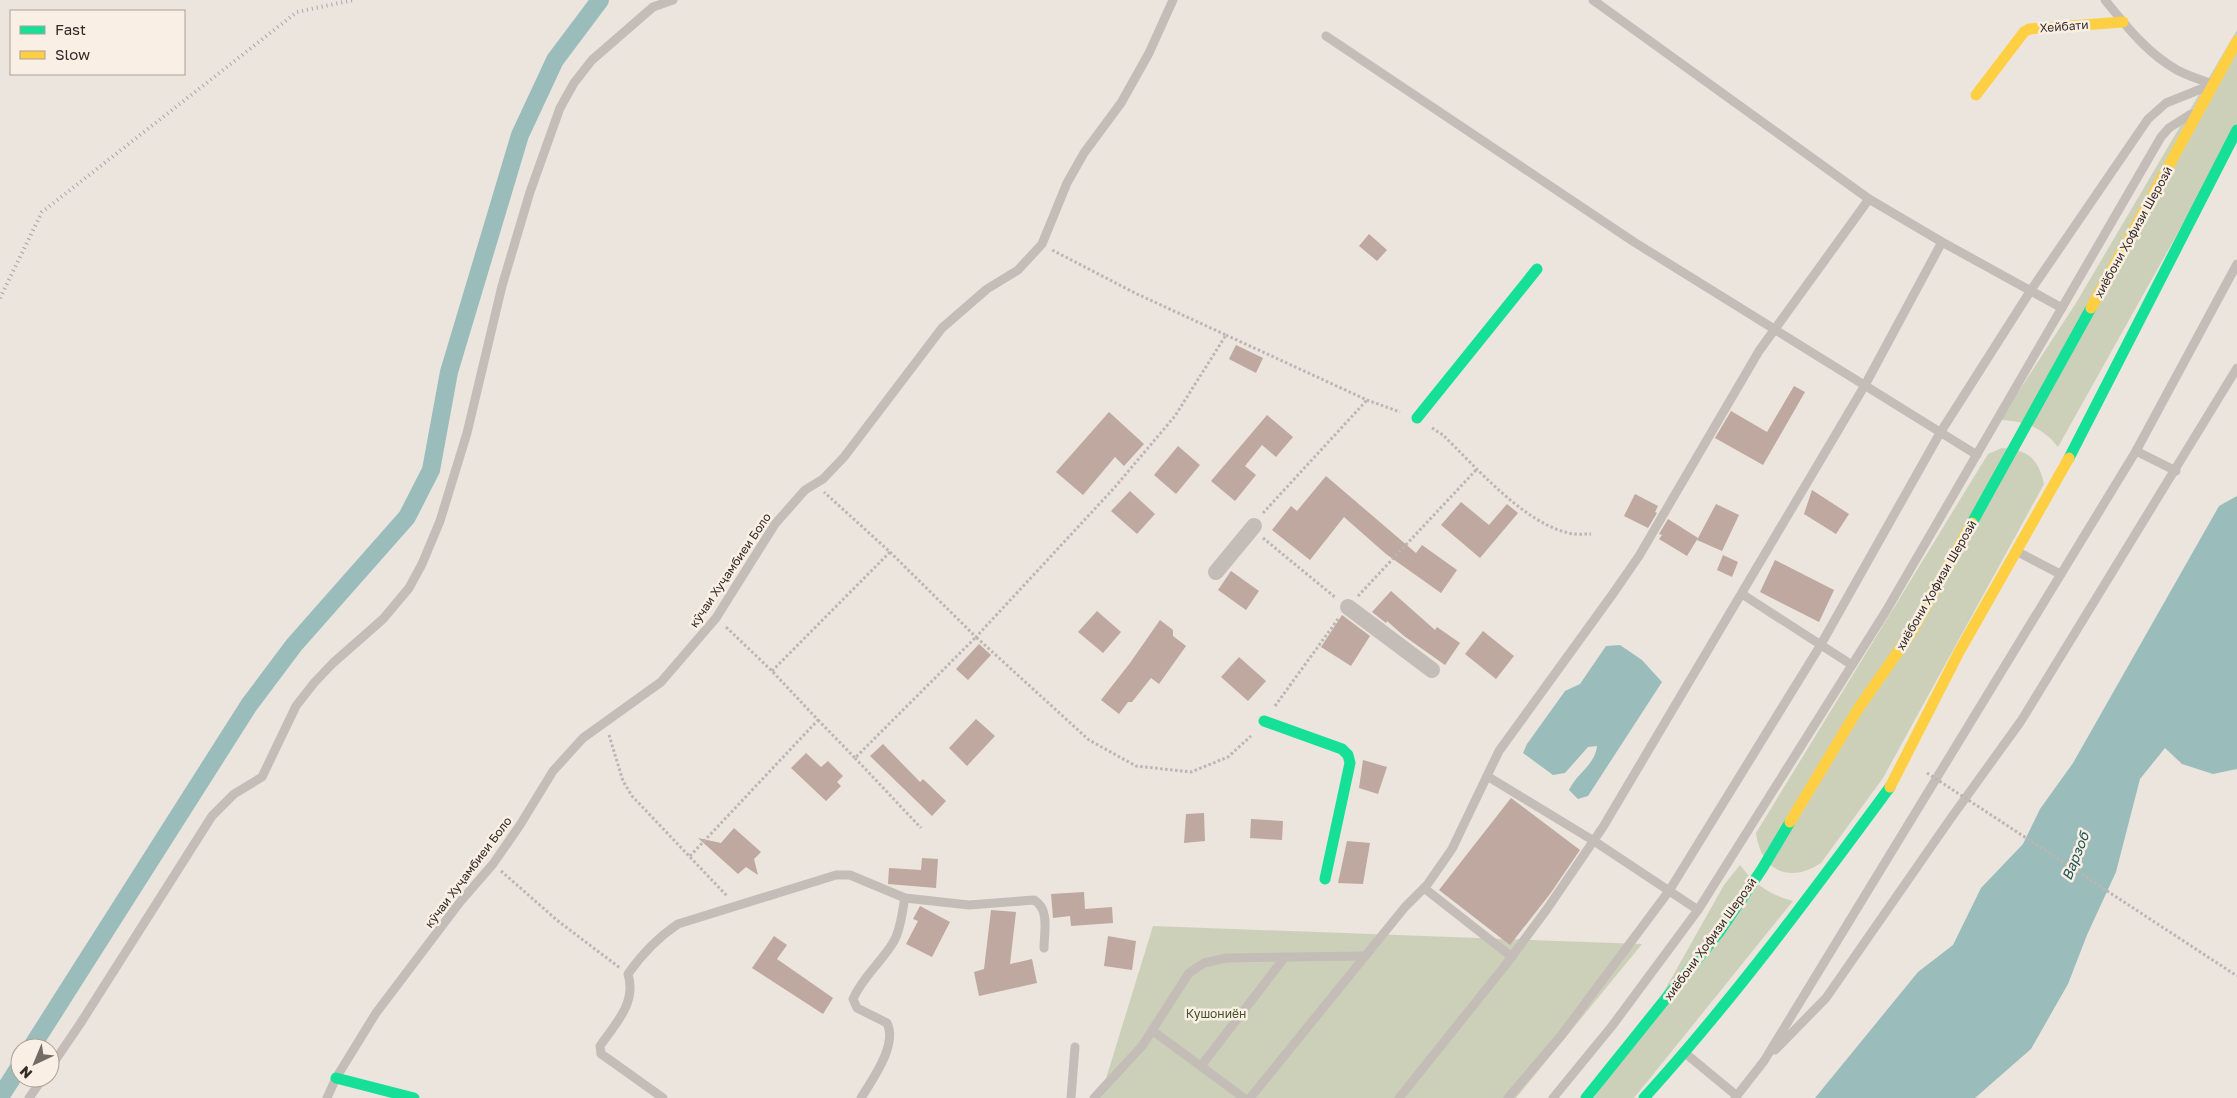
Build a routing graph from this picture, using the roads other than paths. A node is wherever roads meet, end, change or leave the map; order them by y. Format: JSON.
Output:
{"nodes":[{"id":1,"x":673,"y":0,"type":"edge"},
{"id":2,"x":1173,"y":0,"type":"edge"},
{"id":3,"x":1593,"y":0,"type":"edge"},
{"id":4,"x":2105,"y":0,"type":"edge"},
{"id":5,"x":2124,"y":22,"type":"junction"},
{"id":6,"x":1326,"y":36,"type":"dead end"},
{"id":7,"x":2237,"y":41,"type":"edge"},
{"id":8,"x":2213,"y":84,"type":"junction"},
{"id":9,"x":1976,"y":95,"type":"dead end"},
{"id":10,"x":2200,"y":109,"type":"junction"},
{"id":11,"x":2237,"y":130,"type":"edge"},
{"id":12,"x":1869,"y":198,"type":"junction"},
{"id":13,"x":1942,"y":242,"type":"junction"},
{"id":14,"x":2237,"y":264,"type":"edge"},
{"id":15,"x":1537,"y":269,"type":"dead end"},
{"id":16,"x":2031,"y":290,"type":"junction"},
{"id":17,"x":2062,"y":308,"type":"junction"},
{"id":18,"x":1775,"y":330,"type":"junction"},
{"id":19,"x":2237,"y":368,"type":"edge"},
{"id":20,"x":1865,"y":385,"type":"junction"},
{"id":21,"x":1418,"y":418,"type":"dead end"},
{"id":22,"x":1940,"y":433,"type":"junction"},
{"id":23,"x":2136,"y":451,"type":"junction"},
{"id":24,"x":1977,"y":455,"type":"junction"},
{"id":25,"x":2176,"y":471,"type":"junction"},
{"id":26,"x":1254,"y":526,"type":"road end"},
{"id":27,"x":2017,"y":551,"type":"junction"},
{"id":28,"x":1216,"y":572,"type":"dead end"},
{"id":29,"x":2060,"y":574,"type":"junction"},
{"id":30,"x":1742,"y":594,"type":"junction"},
{"id":31,"x":1348,"y":607,"type":"road end"},
{"id":32,"x":1820,"y":646,"type":"junction"},
{"id":33,"x":1852,"y":665,"type":"junction"},
{"id":34,"x":1432,"y":670,"type":"dead end"},
{"id":35,"x":1264,"y":721,"type":"road end"},
{"id":36,"x":1487,"y":776,"type":"junction"},
{"id":37,"x":1594,"y":841,"type":"junction"},
{"id":38,"x":1326,"y":879,"type":"dead end"},
{"id":39,"x":1424,"y":888,"type":"junction"},
{"id":40,"x":1669,"y":890,"type":"junction"},
{"id":41,"x":905,"y":898,"type":"junction"},
{"id":42,"x":1698,"y":910,"type":"junction"},
{"id":43,"x":1044,"y":948,"type":"dead end"},
{"id":44,"x":1364,"y":956,"type":"junction"},
{"id":45,"x":1285,"y":957,"type":"junction"},
{"id":46,"x":1512,"y":957,"type":"junction"},
{"id":47,"x":1153,"y":1030,"type":"junction"},
{"id":48,"x":1075,"y":1048,"type":"dead end"},
{"id":49,"x":60,"y":1053,"type":"edge"},
{"id":50,"x":1685,"y":1053,"type":"junction"},
{"id":51,"x":1764,"y":1061,"type":"junction"},
{"id":52,"x":1200,"y":1066,"type":"junction"},
{"id":53,"x":336,"y":1078,"type":"junction"},
{"id":54,"x":1736,"y":1097,"type":"edge"},
{"id":55,"x":327,"y":1098,"type":"edge"},
{"id":56,"x":414,"y":1098,"type":"edge"},
{"id":57,"x":663,"y":1098,"type":"edge"},
{"id":58,"x":861,"y":1098,"type":"edge"},
{"id":59,"x":1072,"y":1098,"type":"edge"},
{"id":60,"x":1094,"y":1098,"type":"edge"},
{"id":61,"x":1244,"y":1098,"type":"edge"},
{"id":62,"x":1250,"y":1098,"type":"edge"},
{"id":63,"x":1399,"y":1098,"type":"edge"},
{"id":64,"x":1508,"y":1098,"type":"edge"},
{"id":65,"x":1553,"y":1098,"type":"edge"},
{"id":66,"x":1586,"y":1098,"type":"edge"},
{"id":67,"x":1644,"y":1098,"type":"edge"}],
"edges":[{"from":1,"to":49,"type":"lane"},
{"from":2,"to":53,"type":"lane","name":"кӯчаи Хуҷамбиеи Боло"},
{"from":3,"to":12,"type":"lane"},
{"from":4,"to":5,"type":"lane"},
{"from":5,"to":8,"type":"lane"},
{"from":5,"to":9,"type":"main road","name":"Хейбати"},
{"from":6,"to":18,"type":"lane"},
{"from":7,"to":8,"type":"main road","name":"хиёбони Ҳофизи Шерозӣ"},
{"from":8,"to":10,"type":"main road","name":"хиёбони Ҳофизи Шерозӣ"},
{"from":8,"to":16,"type":"lane"},
{"from":10,"to":17,"type":"lane"},
{"from":10,"to":66,"type":"main road","name":"хиёбони Ҳофизи Шерозӣ"},
{"from":11,"to":27,"type":"main road"},
{"from":12,"to":13,"type":"lane"},
{"from":12,"to":18,"type":"lane"},
{"from":13,"to":16,"type":"lane"},
{"from":13,"to":20,"type":"lane"},
{"from":14,"to":23,"type":"lane"},
{"from":15,"to":21,"type":"main road"},
{"from":16,"to":17,"type":"lane"},
{"from":16,"to":22,"type":"lane"},
{"from":17,"to":24,"type":"lane"},
{"from":18,"to":20,"type":"lane"},
{"from":18,"to":36,"type":"lane"},
{"from":19,"to":25,"type":"lane"},
{"from":20,"to":22,"type":"lane"},
{"from":20,"to":30,"type":"lane"},
{"from":22,"to":24,"type":"lane"},
{"from":22,"to":32,"type":"lane"},
{"from":23,"to":25,"type":"lane"},
{"from":23,"to":29,"type":"lane"},
{"from":24,"to":33,"type":"lane"},
{"from":25,"to":51,"type":"lane"},
{"from":26,"to":28,"type":"street"},
{"from":27,"to":29,"type":"lane"},
{"from":27,"to":50,"type":"main road"},
{"from":29,"to":51,"type":"lane"},
{"from":30,"to":32,"type":"lane"},
{"from":30,"to":37,"type":"lane"},
{"from":31,"to":34,"type":"street"},
{"from":32,"to":33,"type":"lane"},
{"from":32,"to":40,"type":"lane"},
{"from":33,"to":42,"type":"lane"},
{"from":35,"to":38,"type":"main road"},
{"from":36,"to":37,"type":"lane"},
{"from":36,"to":39,"type":"lane"},
{"from":37,"to":40,"type":"lane"},
{"from":37,"to":46,"type":"lane"},
{"from":39,"to":44,"type":"lane"},
{"from":39,"to":46,"type":"lane"},
{"from":40,"to":42,"type":"lane"},
{"from":40,"to":64,"type":"lane"},
{"from":41,"to":43,"type":"lane"},
{"from":41,"to":57,"type":"lane"},
{"from":41,"to":58,"type":"lane"},
{"from":42,"to":65,"type":"lane"},
{"from":44,"to":45,"type":"lane"},
{"from":44,"to":62,"type":"lane"},
{"from":45,"to":47,"type":"lane"},
{"from":45,"to":52,"type":"lane"},
{"from":46,"to":63,"type":"lane"},
{"from":47,"to":52,"type":"lane"},
{"from":47,"to":60,"type":"lane"},
{"from":48,"to":59,"type":"lane"},
{"from":50,"to":54,"type":"lane"},
{"from":50,"to":67,"type":"main road"},
{"from":51,"to":54,"type":"lane"},
{"from":52,"to":61,"type":"lane"},
{"from":53,"to":55,"type":"lane","name":"кӯчаи Хуҷамбиеи Боло"},
{"from":53,"to":56,"type":"main road"}]}
